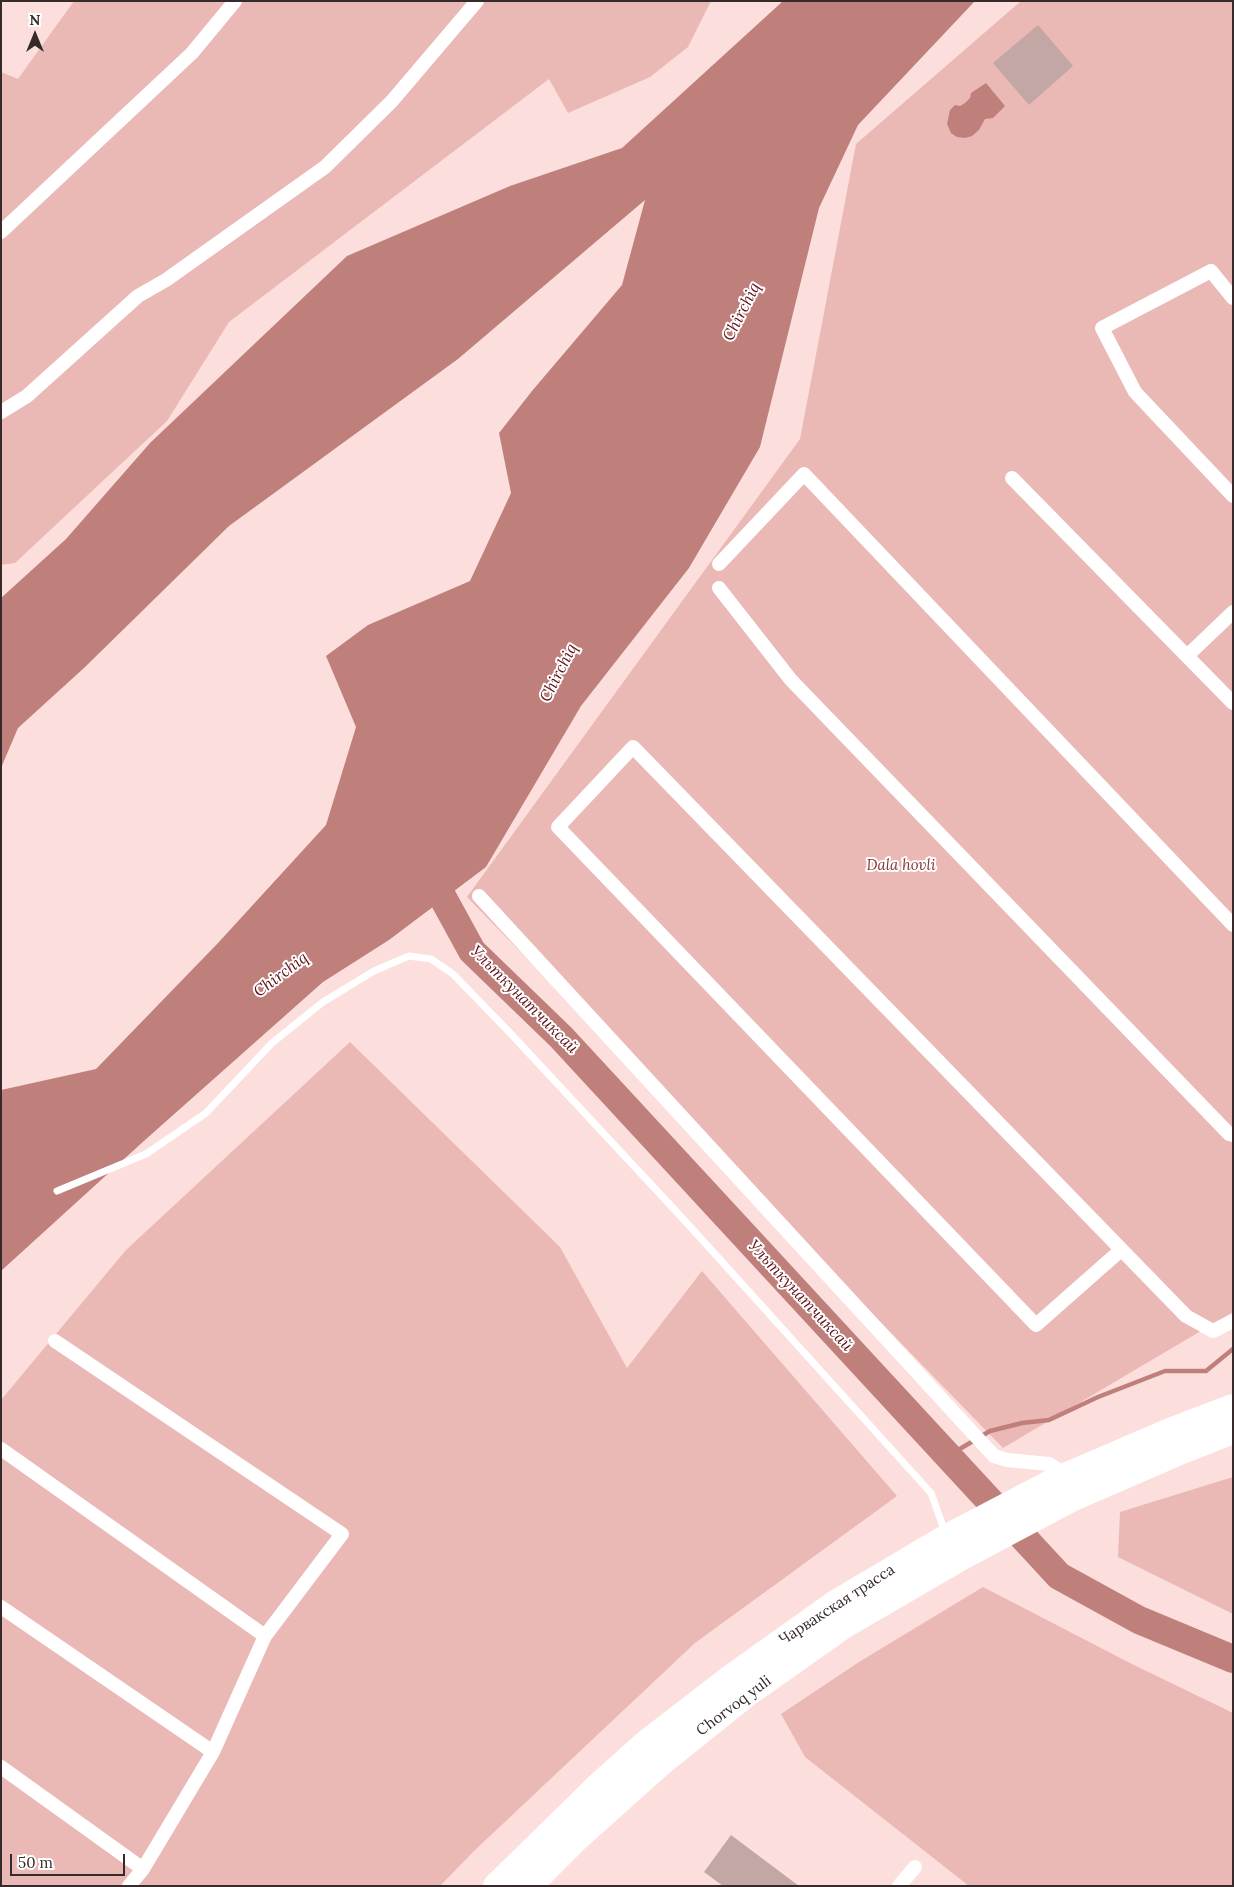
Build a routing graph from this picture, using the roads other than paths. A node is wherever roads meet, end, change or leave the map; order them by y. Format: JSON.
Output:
{"nodes":[{"id":1,"x":234,"y":1,"type":"edge"},
{"id":2,"x":477,"y":1,"type":"edge"},
{"id":3,"x":1,"y":232,"type":"edge"},
{"id":4,"x":1233,"y":298,"type":"edge"},
{"id":5,"x":1,"y":412,"type":"edge"},
{"id":6,"x":1012,"y":478,"type":"dead end"},
{"id":7,"x":1233,"y":496,"type":"edge"},
{"id":8,"x":719,"y":564,"type":"dead end"},
{"id":9,"x":719,"y":588,"type":"dead end"},
{"id":10,"x":1233,"y":612,"type":"edge"},
{"id":11,"x":1186,"y":656,"type":"junction"},
{"id":12,"x":1233,"y":703,"type":"edge"},
{"id":13,"x":479,"y":896,"type":"dead end"},
{"id":14,"x":1233,"y":925,"type":"edge"},
{"id":15,"x":1233,"y":1135,"type":"edge"},
{"id":16,"x":57,"y":1191,"type":"dead end"},
{"id":17,"x":1121,"y":1250,"type":"junction"},
{"id":18,"x":1233,"y":1321,"type":"edge"},
{"id":19,"x":55,"y":1341,"type":"dead end"},
{"id":20,"x":1233,"y":1407,"type":"edge"},
{"id":21,"x":1233,"y":1431,"type":"edge"},
{"id":22,"x":1,"y":1449,"type":"edge"},
{"id":23,"x":1064,"y":1485,"type":"junction"},
{"id":24,"x":955,"y":1547,"type":"junction"},
{"id":25,"x":1,"y":1608,"type":"edge"},
{"id":26,"x":265,"y":1636,"type":"junction"},
{"id":27,"x":213,"y":1752,"type":"junction"},
{"id":28,"x":1,"y":1767,"type":"edge"},
{"id":29,"x":915,"y":1867,"type":"dead end"},
{"id":30,"x":143,"y":1869,"type":"junction"},
{"id":31,"x":129,"y":1886,"type":"edge"},
{"id":32,"x":496,"y":1886,"type":"edge"},
{"id":33,"x":529,"y":1886,"type":"edge"},
{"id":34,"x":899,"y":1886,"type":"edge"}],
"edges":[{"from":1,"to":3,"type":"street"},
{"from":2,"to":5,"type":"street"},
{"from":4,"to":7,"type":"street"},
{"from":6,"to":11,"type":"street"},
{"from":8,"to":14,"type":"street"},
{"from":9,"to":15,"type":"street"},
{"from":10,"to":11,"type":"street"},
{"from":11,"to":12,"type":"street"},
{"from":13,"to":23,"type":"street"},
{"from":16,"to":24,"type":"lane"},
{"from":17,"to":17,"type":"street"},
{"from":17,"to":18,"type":"street"},
{"from":19,"to":26,"type":"street"},
{"from":20,"to":23,"type":"highway","name":"Чарвакская трасса"},
{"from":21,"to":23,"type":"highway","name":"Чарвакская трасса"},
{"from":22,"to":26,"type":"street"},
{"from":23,"to":24,"type":"highway","name":"Чарвакская трасса"},
{"from":24,"to":32,"type":"highway","name":"Чарвакская трасса"},
{"from":24,"to":33,"type":"highway","name":"Chorvoq yuli"},
{"from":25,"to":27,"type":"street"},
{"from":26,"to":27,"type":"street"},
{"from":27,"to":30,"type":"street"},
{"from":28,"to":30,"type":"street"},
{"from":29,"to":34,"type":"street"},
{"from":30,"to":31,"type":"street"}]}
